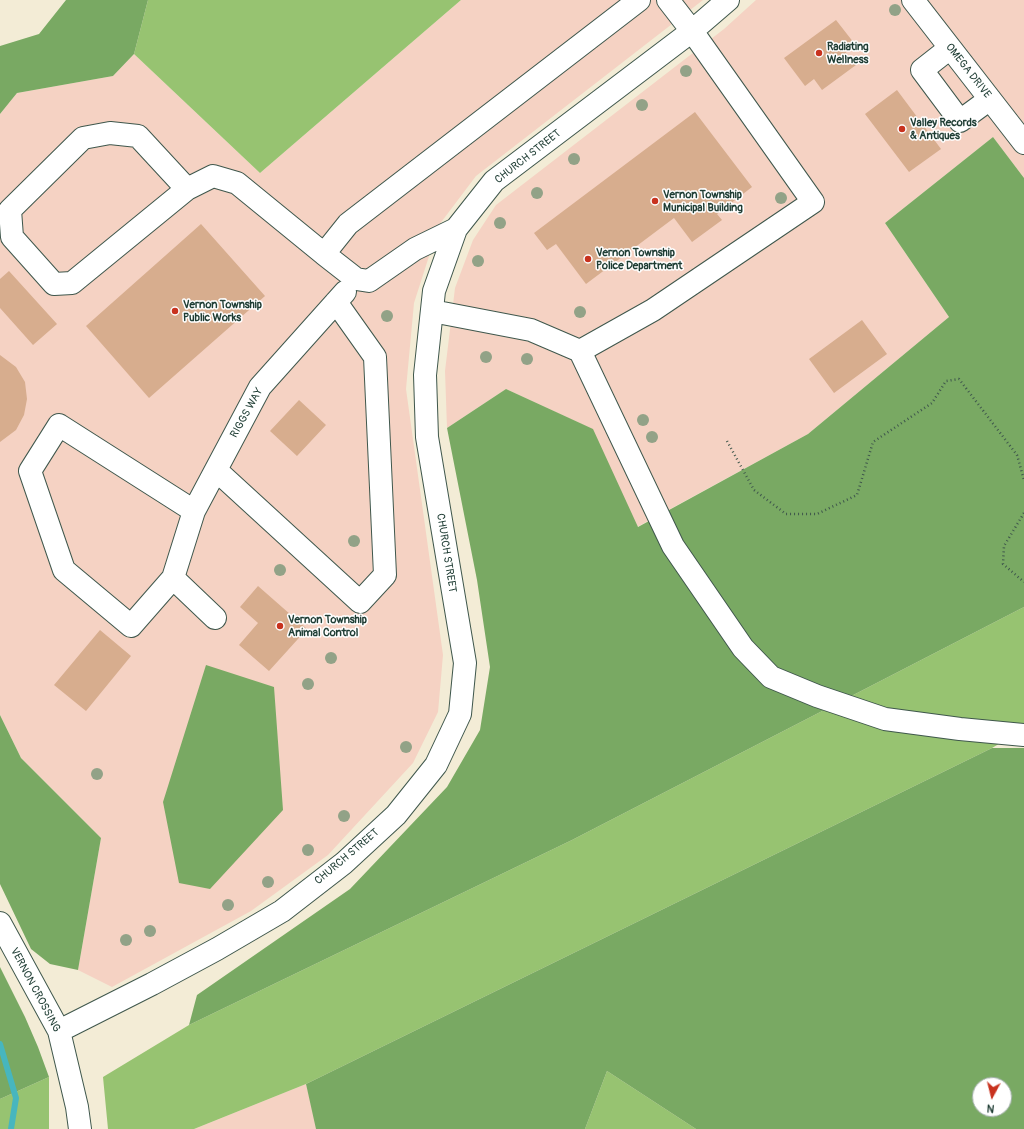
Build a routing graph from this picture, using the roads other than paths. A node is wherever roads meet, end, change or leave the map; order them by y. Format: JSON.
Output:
{"nodes":[{"id":1,"x":638,"y":0,"type":"edge"},
{"id":2,"x":668,"y":0,"type":"edge"},
{"id":3,"x":728,"y":0,"type":"edge"},
{"id":4,"x":913,"y":0,"type":"edge"},
{"id":5,"x":692,"y":31,"type":"junction"},
{"id":6,"x":950,"y":48,"type":"junction"},
{"id":7,"x":990,"y":99,"type":"junction"},
{"id":8,"x":1024,"y":143,"type":"edge"},
{"id":9,"x":187,"y":189,"type":"junction"},
{"id":10,"x":456,"y":229,"type":"junction"},
{"id":11,"x":324,"y":254,"type":"junction"},
{"id":12,"x":356,"y":279,"type":"junction"},
{"id":13,"x":336,"y":302,"type":"junction"},
{"id":14,"x":432,"y":311,"type":"junction"},
{"id":15,"x":580,"y":351,"type":"junction"},
{"id":16,"x":216,"y":470,"type":"junction"},
{"id":17,"x":194,"y":511,"type":"junction"},
{"id":18,"x":173,"y":578,"type":"junction"},
{"id":19,"x":215,"y":618,"type":"dead end"},
{"id":20,"x":1024,"y":735,"type":"edge"},
{"id":21,"x":0,"y":923,"type":"edge"},
{"id":22,"x":59,"y":1031,"type":"junction"},
{"id":23,"x":80,"y":1129,"type":"edge"}],
"edges":[{"from":1,"to":11,"type":"street"},
{"from":2,"to":5,"type":"street"},
{"from":3,"to":5,"type":"street","name":"CHURCH STREET"},
{"from":4,"to":6,"type":"street","name":"OMEGA DRIVE"},
{"from":5,"to":10,"type":"street","name":"CHURCH STREET"},
{"from":5,"to":15,"type":"street"},
{"from":6,"to":7,"type":"street","name":"OMEGA DRIVE"},
{"from":6,"to":7,"type":"street"},
{"from":7,"to":8,"type":"street","name":"OMEGA DRIVE"},
{"from":9,"to":9,"type":"street"},
{"from":9,"to":11,"type":"street"},
{"from":10,"to":12,"type":"street"},
{"from":10,"to":14,"type":"street","name":"CHURCH STREET"},
{"from":11,"to":12,"type":"street"},
{"from":12,"to":13,"type":"street","name":"RIGGS WAY"},
{"from":13,"to":16,"type":"street","name":"RIGGS WAY"},
{"from":13,"to":16,"type":"street"},
{"from":14,"to":15,"type":"street"},
{"from":14,"to":22,"type":"street","name":"CHURCH STREET"},
{"from":15,"to":20,"type":"street"},
{"from":16,"to":17,"type":"street","name":"RIGGS WAY"},
{"from":17,"to":18,"type":"street","name":"RIGGS WAY"},
{"from":17,"to":18,"type":"street"},
{"from":18,"to":19,"type":"street"},
{"from":21,"to":22,"type":"street","name":"VERNON CROSSING"},
{"from":22,"to":23,"type":"street","name":"VERNON CROSSING"}]}
